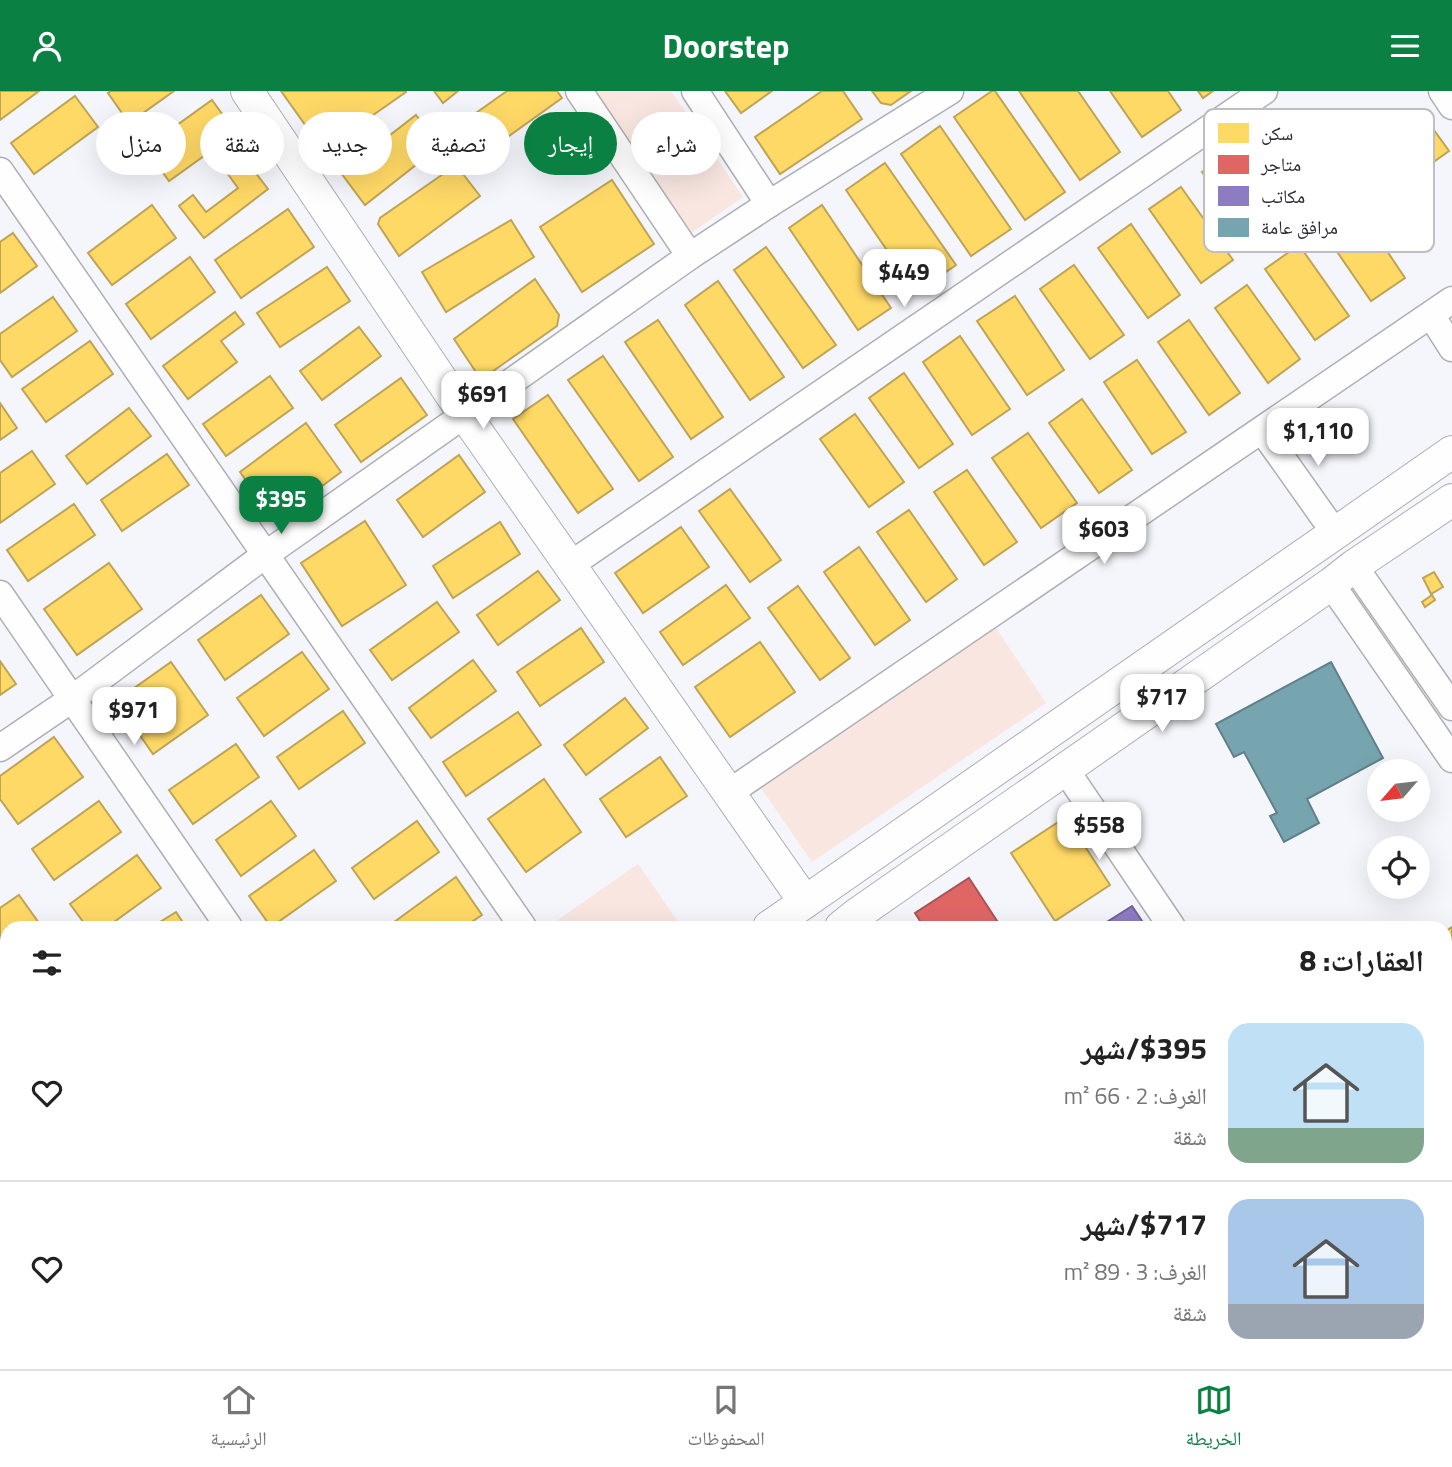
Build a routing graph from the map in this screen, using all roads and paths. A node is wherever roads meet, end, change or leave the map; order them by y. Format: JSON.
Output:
{"nodes":[{"id":1,"x":247,"y":91,"type":"edge"},
{"id":2,"x":579,"y":91,"type":"edge"},
{"id":3,"x":695,"y":91,"type":"edge"},
{"id":4,"x":950,"y":91,"type":"edge"},
{"id":5,"x":1264,"y":91,"type":"edge"},
{"id":6,"x":1442,"y":91,"type":"edge"},
{"id":7,"x":1452,"y":106,"type":"edge"},
{"id":8,"x":1238,"y":109,"type":"edge"},
{"id":9,"x":1204,"y":132,"type":"edge"},
{"id":10,"x":0,"y":171,"type":"edge"},
{"id":11,"x":769,"y":204,"type":"junction"},
{"id":12,"x":690,"y":256,"type":"junction"},
{"id":13,"x":1441,"y":307,"type":"edge"},
{"id":14,"x":1452,"y":348,"type":"edge"},
{"id":15,"x":465,"y":415,"type":"junction"},
{"id":16,"x":1262,"y":429,"type":"junction"},
{"id":17,"x":1452,"y":452,"type":"edge"},
{"id":18,"x":1452,"y":500,"type":"edge"},
{"id":19,"x":1335,"y":533,"type":"junction"},
{"id":20,"x":265,"y":555,"type":"junction"},
{"id":21,"x":570,"y":565,"type":"junction"},
{"id":22,"x":1342,"y":575,"type":"junction"},
{"id":23,"x":0,"y":594,"type":"edge"},
{"id":24,"x":72,"y":699,"type":"junction"},
{"id":25,"x":1452,"y":707,"type":"edge"},
{"id":26,"x":0,"y":748,"type":"edge"},
{"id":27,"x":1452,"y":759,"type":"edge"},
{"id":28,"x":1065,"y":769,"type":"junction"},
{"id":29,"x":730,"y":792,"type":"junction"},
{"id":30,"x":805,"y":902,"type":"junction"},
{"id":31,"x":225,"y":921,"type":"edge"},
{"id":32,"x":519,"y":921,"type":"edge"},
{"id":33,"x":778,"y":921,"type":"edge"},
{"id":34,"x":857,"y":921,"type":"edge"},
{"id":35,"x":1168,"y":921,"type":"edge"}],
"edges":[{"from":1,"to":15,"type":"street"},
{"from":2,"to":12,"type":"street"},
{"from":3,"to":11,"type":"street"},
{"from":4,"to":11,"type":"street"},
{"from":5,"to":8,"type":"street"},
{"from":6,"to":7,"type":"street"},
{"from":9,"to":21,"type":"street"},
{"from":10,"to":20,"type":"street"},
{"from":11,"to":12,"type":"street"},
{"from":12,"to":15,"type":"street"},
{"from":13,"to":14,"type":"street"},
{"from":13,"to":16,"type":"street"},
{"from":15,"to":20,"type":"street"},
{"from":15,"to":21,"type":"street"},
{"from":16,"to":19,"type":"street"},
{"from":16,"to":29,"type":"street"},
{"from":17,"to":19,"type":"street"},
{"from":18,"to":22,"type":"street"},
{"from":19,"to":30,"type":"street"},
{"from":20,"to":24,"type":"street"},
{"from":20,"to":32,"type":"street"},
{"from":21,"to":29,"type":"street"},
{"from":22,"to":25,"type":"street"},
{"from":22,"to":27,"type":"street"},
{"from":22,"to":28,"type":"street"},
{"from":23,"to":24,"type":"street"},
{"from":24,"to":26,"type":"street"},
{"from":24,"to":31,"type":"street"},
{"from":28,"to":34,"type":"street"},
{"from":28,"to":35,"type":"street"},
{"from":29,"to":30,"type":"street"},
{"from":30,"to":33,"type":"street"}]}
